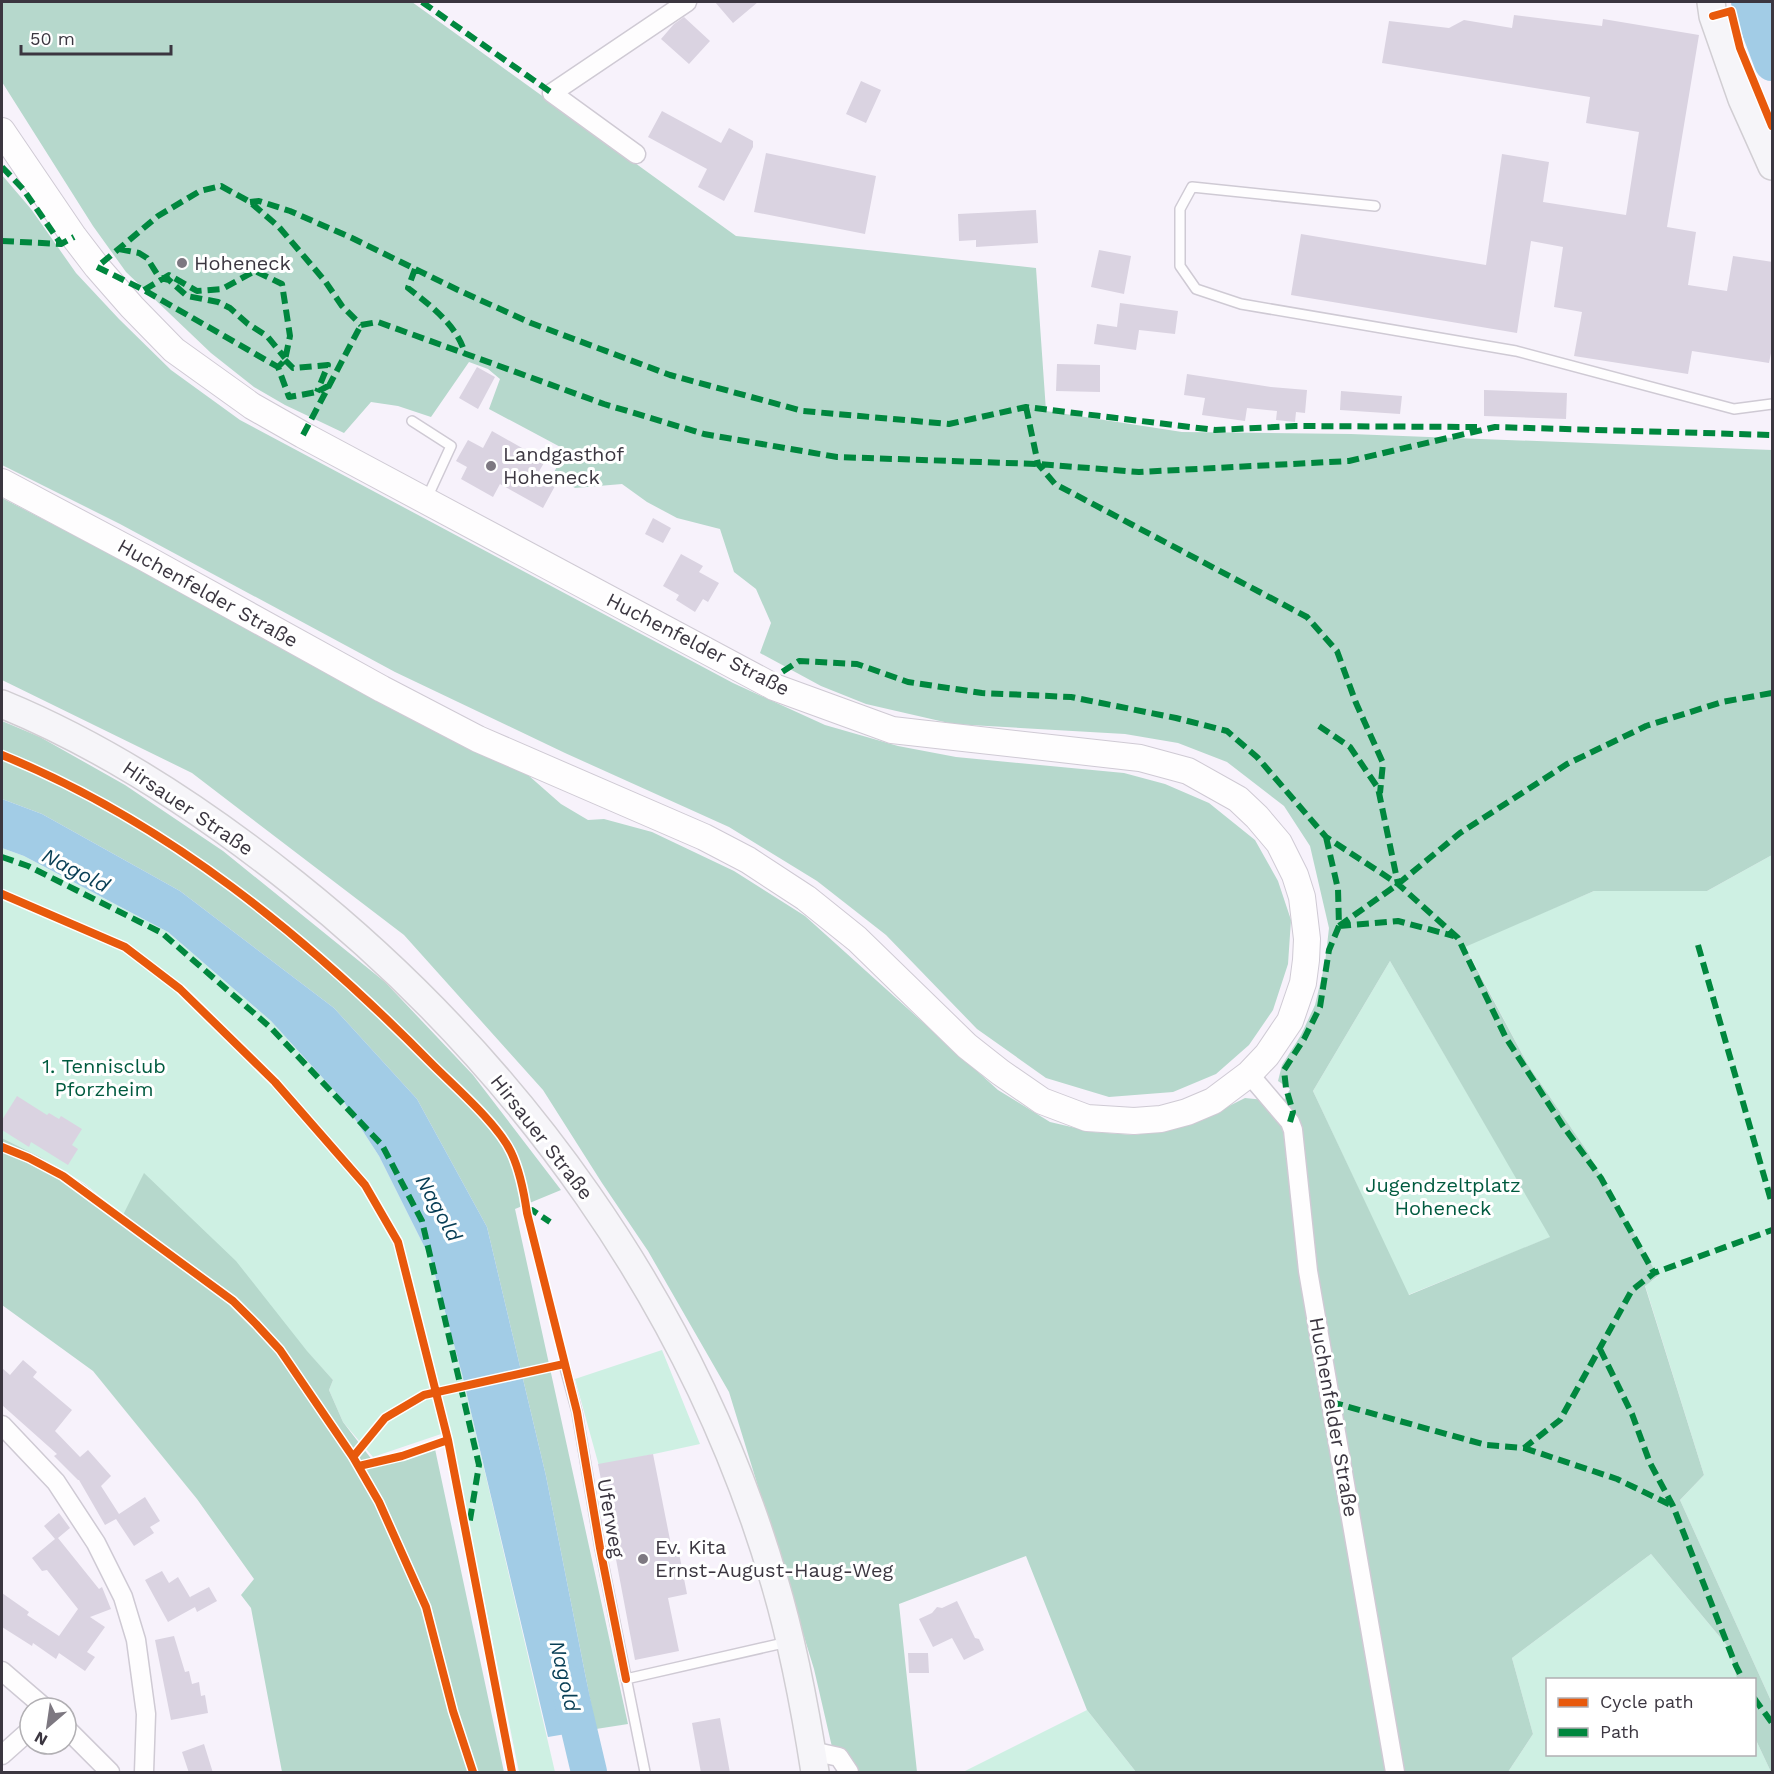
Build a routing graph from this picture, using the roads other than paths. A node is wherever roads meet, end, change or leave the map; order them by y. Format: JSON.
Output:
{"nodes":[{"id":1,"x":687,"y":2,"type":"edge"},
{"id":2,"x":1711,"y":2,"type":"edge"},
{"id":3,"x":2,"y":131,"type":"edge"},
{"id":4,"x":636,"y":154,"type":"dead end"},
{"id":5,"x":1773,"y":166,"type":"edge"},
{"id":6,"x":1375,"y":206,"type":"dead end"},
{"id":7,"x":1773,"y":405,"type":"edge"},
{"id":8,"x":412,"y":421,"type":"dead end"},
{"id":9,"x":2,"y":482,"type":"edge"},
{"id":10,"x":426,"y":500,"type":"junction"},
{"id":11,"x":2,"y":704,"type":"edge"},
{"id":12,"x":1249,"y":1074,"type":"junction"},
{"id":13,"x":564,"y":1364,"type":"dead end"},
{"id":14,"x":2,"y":1425,"type":"edge"},
{"id":15,"x":791,"y":1641,"type":"junction"},
{"id":16,"x":2,"y":1671,"type":"edge"},
{"id":17,"x":626,"y":1679,"type":"junction"},
{"id":18,"x":31,"y":1696,"type":"edge"},
{"id":19,"x":78,"y":1740,"type":"edge"},
{"id":20,"x":18,"y":1741,"type":"edge"},
{"id":21,"x":2,"y":1755,"type":"edge"},
{"id":22,"x":813,"y":1762,"type":"edge"},
{"id":23,"x":110,"y":1773,"type":"edge"},
{"id":24,"x":144,"y":1773,"type":"edge"},
{"id":25,"x":645,"y":1773,"type":"edge"},
{"id":26,"x":849,"y":1773,"type":"edge"},
{"id":27,"x":1395,"y":1773,"type":"edge"}],
"edges":[{"from":1,"to":4,"type":"street"},
{"from":2,"to":5,"type":"main road"},
{"from":3,"to":10,"type":"main road","name":"Huchenfelder Straße"},
{"from":6,"to":7,"type":"lane"},
{"from":8,"to":10,"type":"lane"},
{"from":9,"to":12,"type":"main road","name":"Huchenfelder Straße"},
{"from":10,"to":12,"type":"main road","name":"Huchenfelder Straße"},
{"from":11,"to":15,"type":"main road","name":"Hirsauer Straße"},
{"from":12,"to":27,"type":"street","name":"Huchenfelder Straße"},
{"from":13,"to":17,"type":"lane","name":"Uferweg"},
{"from":14,"to":24,"type":"street"},
{"from":15,"to":17,"type":"lane"},
{"from":15,"to":22,"type":"main road","name":"Hirsauer Straße"},
{"from":16,"to":18,"type":"street"},
{"from":17,"to":25,"type":"lane","name":"Uferweg"},
{"from":19,"to":23,"type":"street"},
{"from":20,"to":21,"type":"street"},
{"from":22,"to":26,"type":"street"}]}
